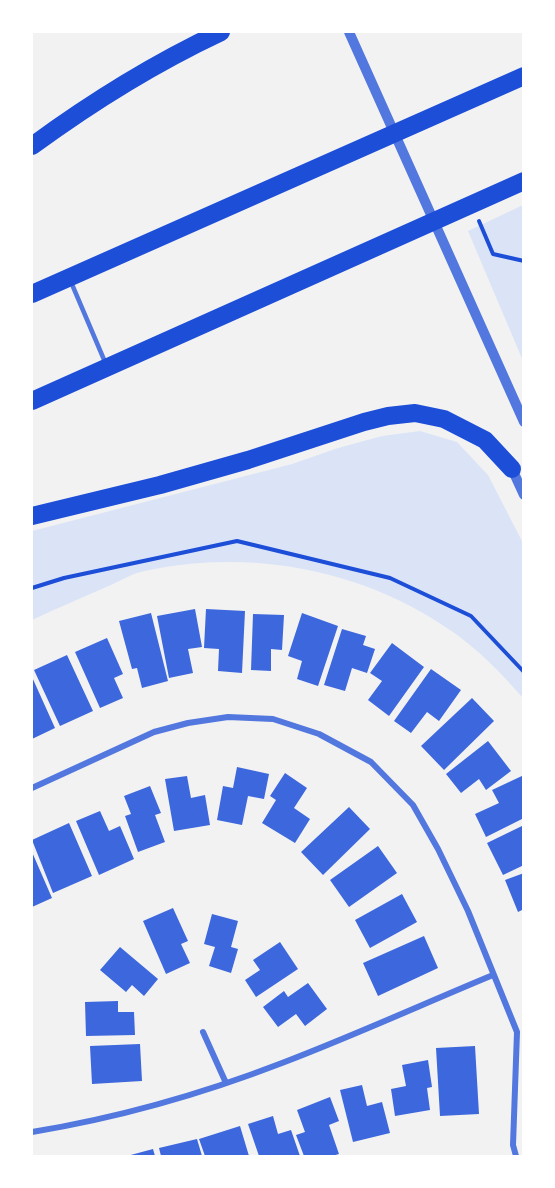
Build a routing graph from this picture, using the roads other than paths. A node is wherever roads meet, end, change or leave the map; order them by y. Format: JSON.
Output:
{"nodes":[{"id":1,"x":221,"y":32,"type":"edge"},
{"id":2,"x":349,"y":32,"type":"edge"},
{"id":3,"x":524,"y":76,"type":"edge"},
{"id":4,"x":32,"y":146,"type":"edge"},
{"id":5,"x":524,"y":181,"type":"edge"},
{"id":6,"x":69,"y":276,"type":"junction"},
{"id":7,"x":32,"y":294,"type":"edge"},
{"id":8,"x":107,"y":367,"type":"junction"},
{"id":9,"x":32,"y":402,"type":"edge"},
{"id":10,"x":524,"y":422,"type":"edge"},
{"id":11,"x":512,"y":469,"type":"joint"},
{"id":12,"x":524,"y":495,"type":"edge"},
{"id":13,"x":32,"y":516,"type":"edge"},
{"id":14,"x":32,"y":788,"type":"edge"},
{"id":15,"x":493,"y":975,"type":"junction"},
{"id":16,"x":203,"y":1032,"type":"dead end"},
{"id":17,"x":226,"y":1083,"type":"junction"},
{"id":18,"x":32,"y":1132,"type":"edge"},
{"id":19,"x":516,"y":1156,"type":"edge"}],
"edges":[{"from":1,"to":4,"type":"highway"},
{"from":2,"to":10,"type":"street"},
{"from":3,"to":6,"type":"highway"},
{"from":5,"to":8,"type":"highway"},
{"from":6,"to":7,"type":"highway"},
{"from":6,"to":8,"type":"lane"},
{"from":8,"to":9,"type":"highway"},
{"from":11,"to":12,"type":"street"},
{"from":11,"to":13,"type":"highway"},
{"from":14,"to":15,"type":"street"},
{"from":15,"to":17,"type":"street"},
{"from":15,"to":19,"type":"street"},
{"from":16,"to":17,"type":"street"},
{"from":17,"to":18,"type":"street"}]}
